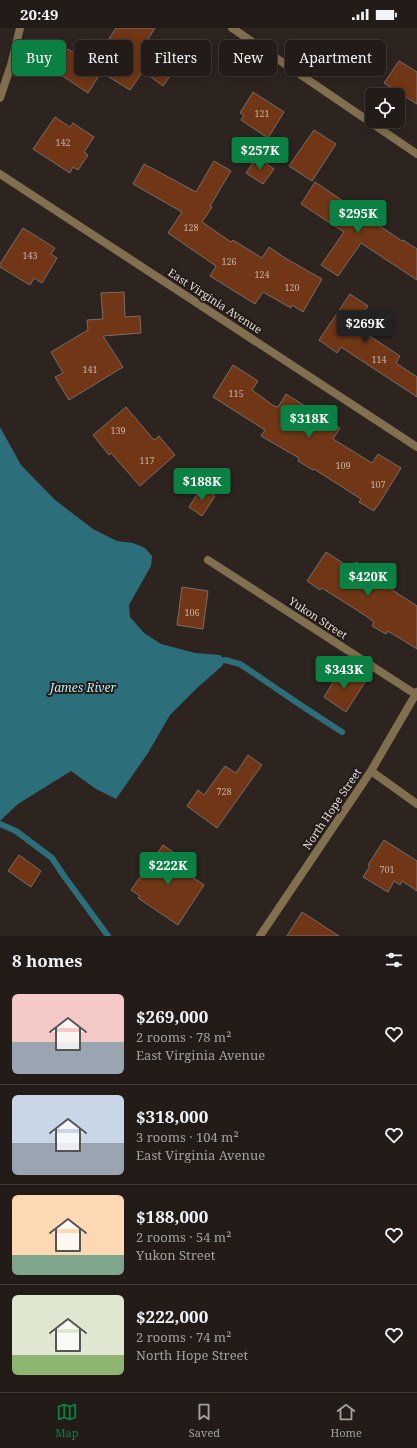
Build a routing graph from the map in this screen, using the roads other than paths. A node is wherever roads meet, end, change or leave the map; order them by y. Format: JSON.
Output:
{"nodes":[{"id":1,"x":20,"y":28,"type":"edge"},
{"id":2,"x":232,"y":28,"type":"edge"},
{"id":3,"x":0,"y":98,"type":"edge"},
{"id":4,"x":417,"y":154,"type":"edge"},
{"id":5,"x":0,"y":174,"type":"edge"},
{"id":6,"x":417,"y":447,"type":"edge"},
{"id":7,"x":208,"y":560,"type":"dead end"},
{"id":8,"x":416,"y":693,"type":"edge"},
{"id":9,"x":371,"y":771,"type":"junction"},
{"id":10,"x":417,"y":804,"type":"edge"},
{"id":11,"x":260,"y":936,"type":"edge"}],
"edges":[{"from":1,"to":3,"type":"street"},
{"from":2,"to":4,"type":"street"},
{"from":5,"to":6,"type":"street","name":"East Virginia Avenue"},
{"from":7,"to":8,"type":"street","name":"Yukon Street"},
{"from":8,"to":9,"type":"street","name":"North Hope Street"},
{"from":9,"to":10,"type":"street"},
{"from":9,"to":11,"type":"street","name":"North Hope Street"}]}
